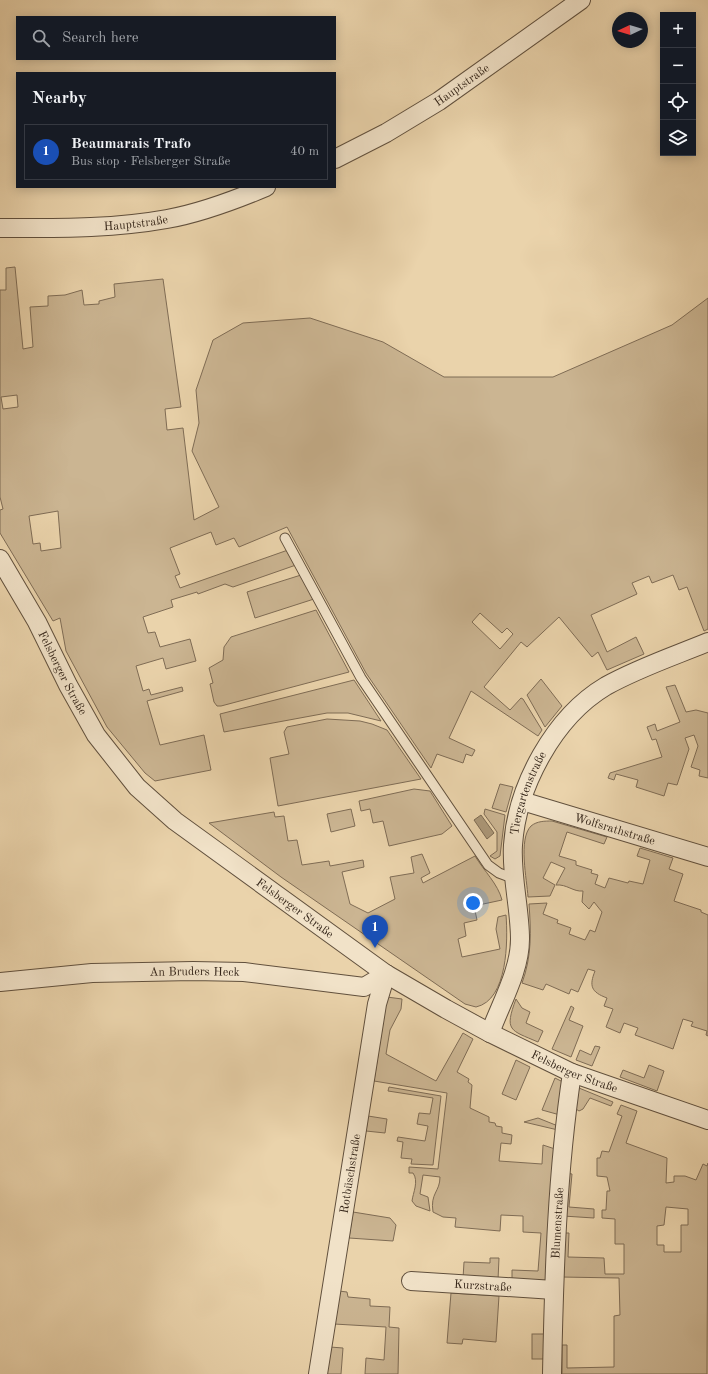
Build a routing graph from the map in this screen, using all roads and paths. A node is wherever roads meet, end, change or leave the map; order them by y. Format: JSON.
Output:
{"nodes":[{"id":1,"x":581,"y":0,"type":"edge"},
{"id":2,"x":336,"y":158,"type":"edge"},
{"id":3,"x":263,"y":188,"type":"edge"},
{"id":4,"x":0,"y":228,"type":"edge"},
{"id":5,"x":285,"y":538,"type":"dead end"},
{"id":6,"x":0,"y":559,"type":"edge"},
{"id":7,"x":708,"y":642,"type":"edge"},
{"id":8,"x":522,"y":801,"type":"junction"},
{"id":9,"x":708,"y":857,"type":"edge"},
{"id":10,"x":515,"y":879,"type":"junction"},
{"id":11,"x":386,"y":974,"type":"junction"},
{"id":12,"x":0,"y":982,"type":"edge"},
{"id":13,"x":490,"y":1033,"type":"junction"},
{"id":14,"x":572,"y":1073,"type":"junction"},
{"id":15,"x":708,"y":1120,"type":"edge"},
{"id":16,"x":411,"y":1281,"type":"dead end"},
{"id":17,"x":554,"y":1290,"type":"junction"},
{"id":18,"x":318,"y":1374,"type":"edge"},
{"id":19,"x":552,"y":1374,"type":"edge"}],
"edges":[{"from":1,"to":2,"type":"street","name":"Hauptstraße"},
{"from":3,"to":4,"type":"street","name":"Hauptstraße"},
{"from":5,"to":10,"type":"lane"},
{"from":6,"to":11,"type":"street","name":"Felsberger Straße"},
{"from":7,"to":8,"type":"street","name":"Tiergartenstraße"},
{"from":8,"to":9,"type":"street","name":"Wolfsrathstraße"},
{"from":8,"to":10,"type":"street","name":"Tiergartenstraße"},
{"from":10,"to":13,"type":"street","name":"Tiergartenstraße"},
{"from":11,"to":12,"type":"street","name":"An Bruders Heck"},
{"from":11,"to":13,"type":"street","name":"Felsberger Straße"},
{"from":11,"to":18,"type":"street","name":"Rotbüschstraße"},
{"from":13,"to":14,"type":"street","name":"Felsberger Straße"},
{"from":14,"to":15,"type":"street","name":"Felsberger Straße"},
{"from":14,"to":17,"type":"street","name":"Blumenstraße"},
{"from":16,"to":17,"type":"street","name":"Kurzstraße"},
{"from":17,"to":19,"type":"street","name":"Blumenstraße"}]}
